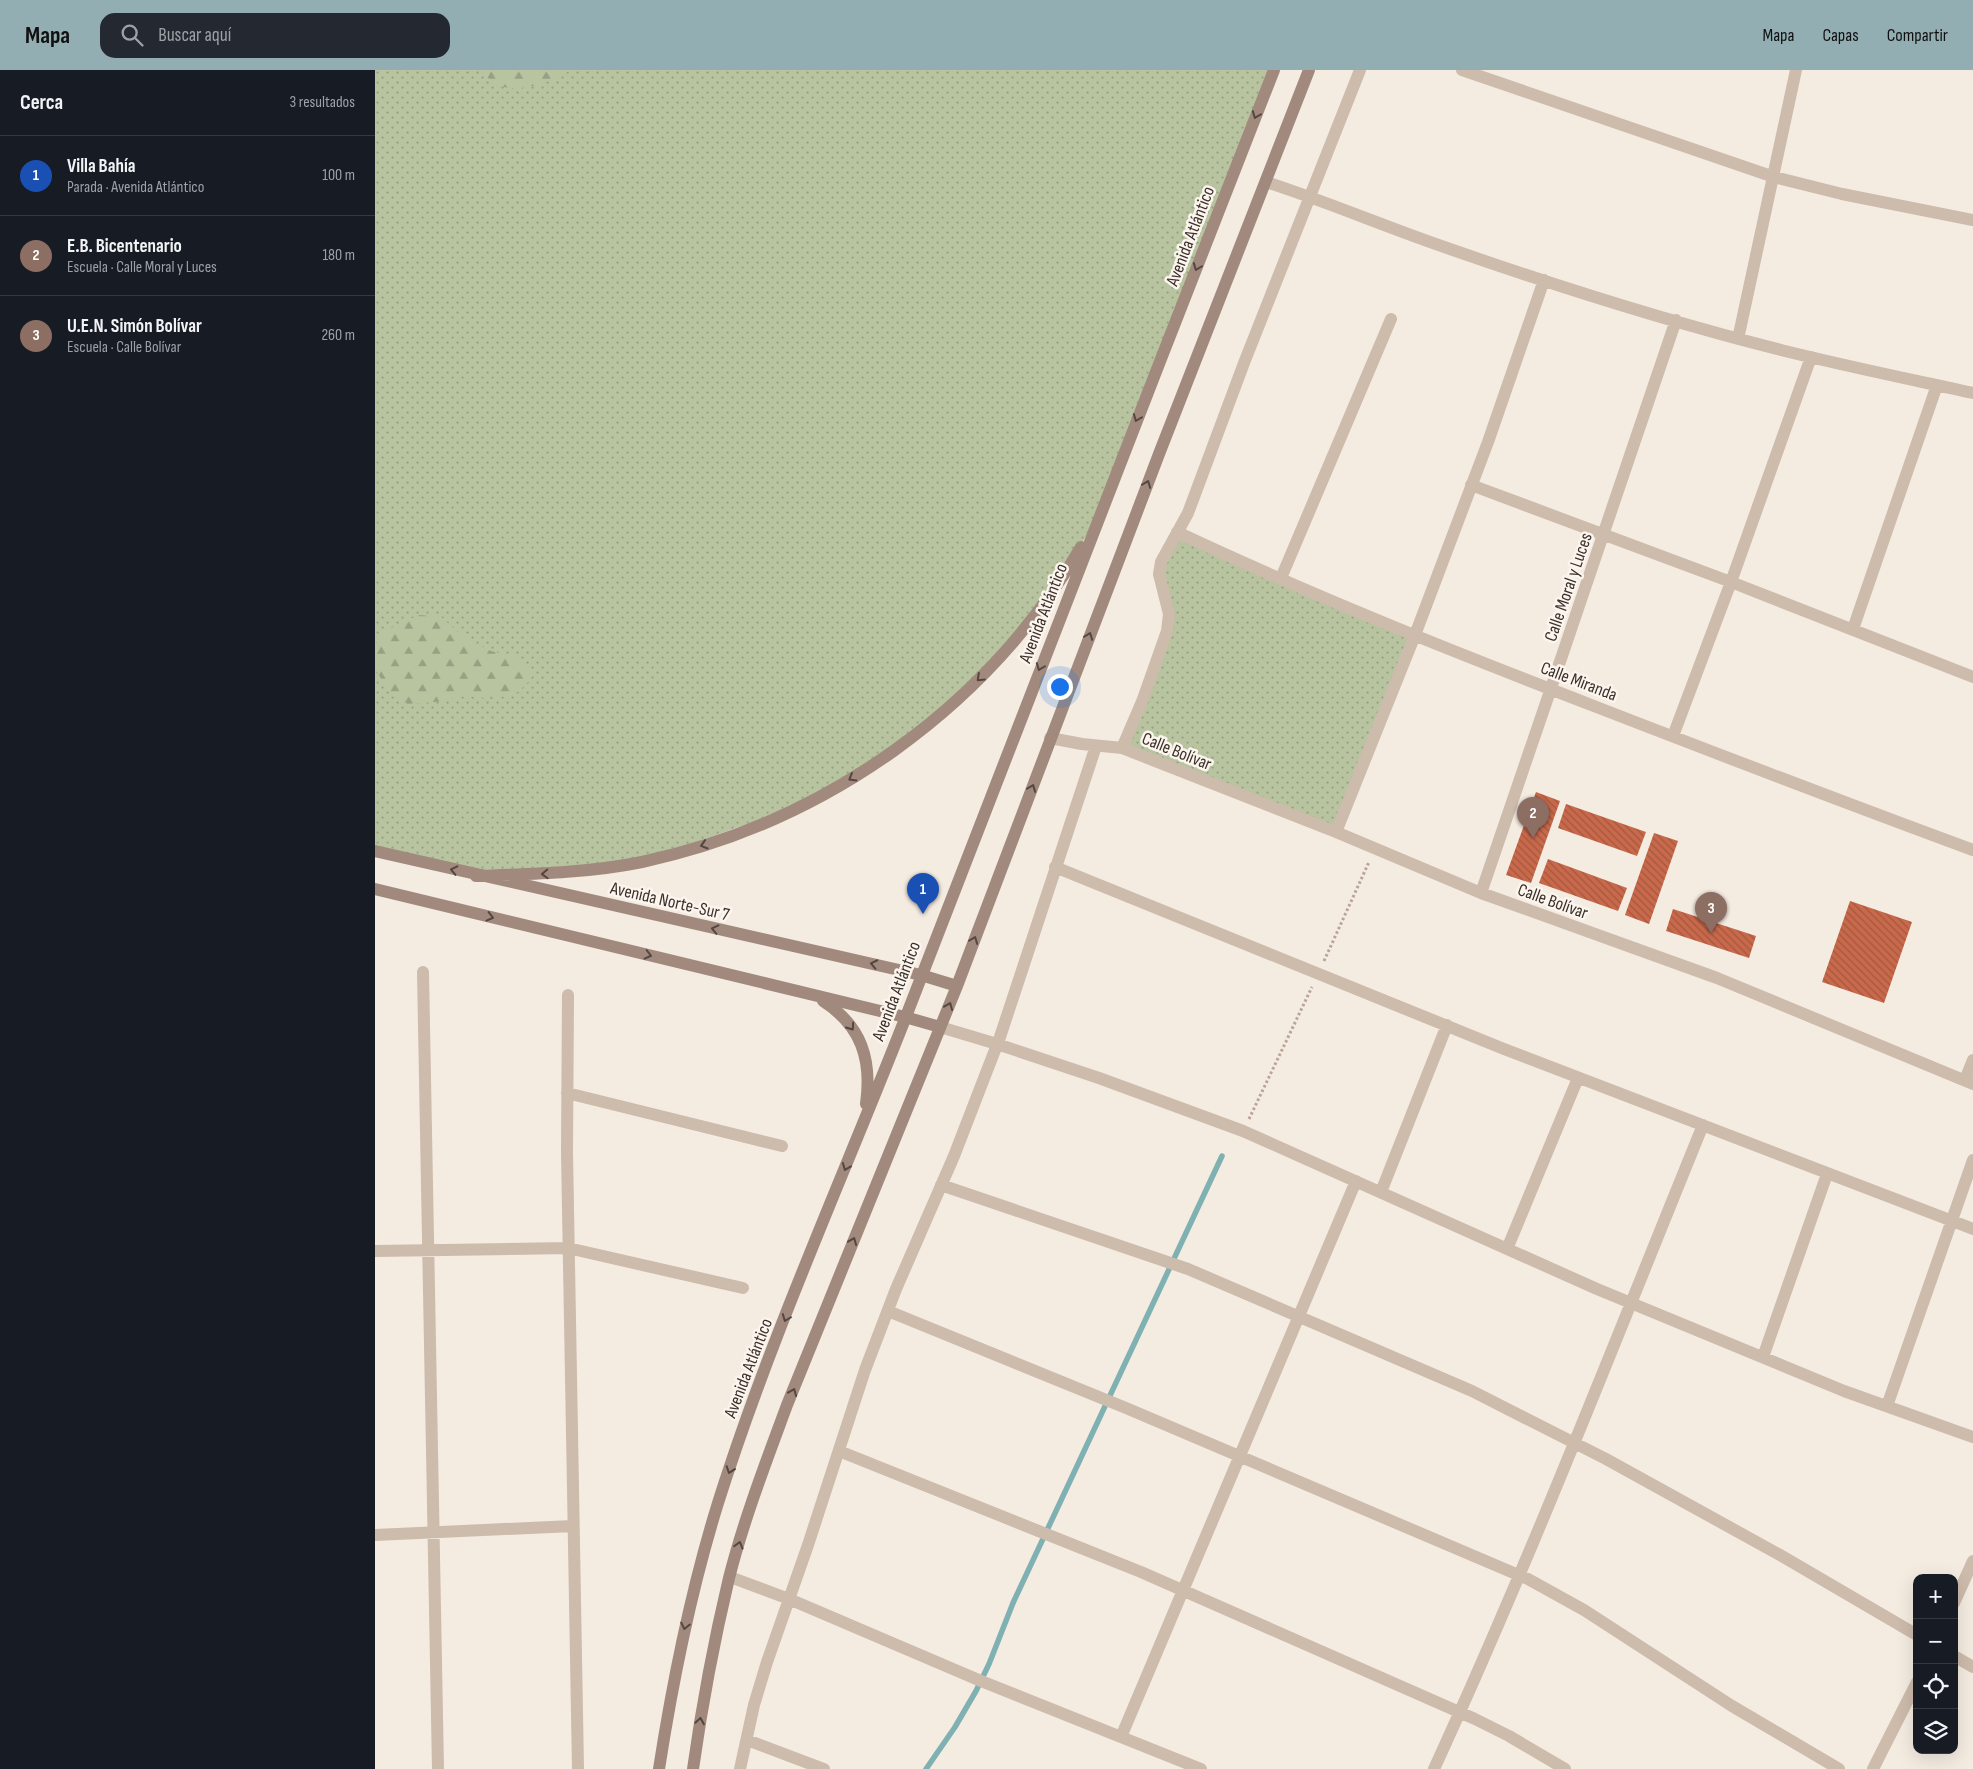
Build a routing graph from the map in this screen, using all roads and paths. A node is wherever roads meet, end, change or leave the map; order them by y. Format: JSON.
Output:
{"nodes":[{"id":1,"x":1274,"y":70,"type":"edge"},
{"id":2,"x":1309,"y":70,"type":"edge"},
{"id":3,"x":1360,"y":70,"type":"edge"},
{"id":4,"x":1463,"y":70,"type":"edge"},
{"id":5,"x":1796,"y":70,"type":"edge"},
{"id":6,"x":1774,"y":177,"type":"junction"},
{"id":7,"x":1266,"y":182,"type":"junction"},
{"id":8,"x":1310,"y":196,"type":"junction"},
{"id":9,"x":1973,"y":220,"type":"edge"},
{"id":10,"x":1544,"y":280,"type":"junction"},
{"id":11,"x":1391,"y":319,"type":"dead end"},
{"id":12,"x":1676,"y":320,"type":"junction"},
{"id":13,"x":1738,"y":339,"type":"junction"},
{"id":14,"x":1811,"y":357,"type":"junction"},
{"id":15,"x":1937,"y":385,"type":"junction"},
{"id":16,"x":1973,"y":393,"type":"edge"},
{"id":17,"x":1471,"y":486,"type":"junction"},
{"id":18,"x":1101,"y":512,"type":"junction"},
{"id":19,"x":1177,"y":532,"type":"junction"},
{"id":20,"x":1605,"y":534,"type":"junction"},
{"id":21,"x":1281,"y":578,"type":"junction"},
{"id":22,"x":1731,"y":582,"type":"junction"},
{"id":23,"x":1853,"y":629,"type":"junction"},
{"id":24,"x":1415,"y":634,"type":"junction"},
{"id":25,"x":1973,"y":677,"type":"edge"},
{"id":26,"x":1550,"y":689,"type":"junction"},
{"id":27,"x":1673,"y":736,"type":"junction"},
{"id":28,"x":1051,"y":738,"type":"junction"},
{"id":29,"x":1096,"y":746,"type":"junction"},
{"id":30,"x":1122,"y":748,"type":"junction"},
{"id":31,"x":1335,"y":832,"type":"junction"},
{"id":32,"x":1375,"y":848,"type":"junction"},
{"id":33,"x":1973,"y":850,"type":"edge"},
{"id":34,"x":375,"y":852,"type":"edge"},
{"id":35,"x":1055,"y":867,"type":"junction"},
{"id":36,"x":477,"y":876,"type":"junction"},
{"id":37,"x":375,"y":889,"type":"edge"},
{"id":38,"x":1481,"y":893,"type":"junction"},
{"id":39,"x":423,"y":972,"type":"dead end"},
{"id":40,"x":921,"y":974,"type":"junction"},
{"id":41,"x":1318,"y":974,"type":"junction"},
{"id":42,"x":957,"y":986,"type":"junction"},
{"id":43,"x":568,"y":995,"type":"dead end"},
{"id":44,"x":815,"y":995,"type":"junction"},
{"id":45,"x":905,"y":1017,"type":"junction"},
{"id":46,"x":1447,"y":1025,"type":"junction"},
{"id":47,"x":940,"y":1027,"type":"junction"},
{"id":48,"x":997,"y":1044,"type":"junction"},
{"id":49,"x":1973,"y":1060,"type":"edge"},
{"id":50,"x":1578,"y":1078,"type":"junction"},
{"id":51,"x":1969,"y":1082,"type":"edge"},
{"id":52,"x":567,"y":1094,"type":"junction"},
{"id":53,"x":864,"y":1121,"type":"junction"},
{"id":54,"x":1703,"y":1125,"type":"junction"},
{"id":55,"x":1243,"y":1131,"type":"junction"},
{"id":56,"x":782,"y":1146,"type":"dead end"},
{"id":57,"x":1973,"y":1160,"type":"edge"},
{"id":58,"x":1827,"y":1174,"type":"junction"},
{"id":59,"x":1356,"y":1181,"type":"junction"},
{"id":60,"x":941,"y":1185,"type":"junction"},
{"id":61,"x":1381,"y":1192,"type":"junction"},
{"id":62,"x":1953,"y":1221,"type":"junction"},
{"id":63,"x":1973,"y":1229,"type":"edge"},
{"id":64,"x":569,"y":1248,"type":"junction"},
{"id":65,"x":428,"y":1249,"type":"junction"},
{"id":66,"x":1507,"y":1249,"type":"junction"},
{"id":67,"x":375,"y":1251,"type":"edge"},
{"id":68,"x":743,"y":1288,"type":"dead end"},
{"id":69,"x":1631,"y":1303,"type":"junction"},
{"id":70,"x":888,"y":1311,"type":"junction"},
{"id":71,"x":1299,"y":1316,"type":"junction"},
{"id":72,"x":1763,"y":1357,"type":"junction"},
{"id":73,"x":1887,"y":1406,"type":"junction"},
{"id":74,"x":1973,"y":1437,"type":"edge"},
{"id":75,"x":1575,"y":1443,"type":"junction"},
{"id":76,"x":839,"y":1451,"type":"junction"},
{"id":77,"x":1239,"y":1456,"type":"junction"},
{"id":78,"x":573,"y":1526,"type":"junction"},
{"id":79,"x":433,"y":1533,"type":"junction"},
{"id":80,"x":375,"y":1535,"type":"edge"},
{"id":81,"x":1973,"y":1561,"type":"edge"},
{"id":82,"x":1520,"y":1575,"type":"junction"},
{"id":83,"x":729,"y":1577,"type":"junction"},
{"id":84,"x":1184,"y":1591,"type":"junction"},
{"id":85,"x":1958,"y":1594,"type":"edge"},
{"id":86,"x":789,"y":1599,"type":"junction"},
{"id":87,"x":1913,"y":1633,"type":"edge"},
{"id":88,"x":1958,"y":1658,"type":"edge"},
{"id":89,"x":1973,"y":1667,"type":"edge"},
{"id":90,"x":1913,"y":1690,"type":"edge"},
{"id":91,"x":1460,"y":1712,"type":"junction"},
{"id":92,"x":1121,"y":1737,"type":"junction"},
{"id":93,"x":747,"y":1740,"type":"junction"},
{"id":94,"x":438,"y":1769,"type":"edge"},
{"id":95,"x":578,"y":1769,"type":"edge"},
{"id":96,"x":659,"y":1769,"type":"edge"},
{"id":97,"x":693,"y":1769,"type":"edge"},
{"id":98,"x":741,"y":1769,"type":"edge"},
{"id":99,"x":824,"y":1769,"type":"edge"},
{"id":100,"x":1201,"y":1769,"type":"edge"},
{"id":101,"x":1434,"y":1769,"type":"edge"},
{"id":102,"x":1565,"y":1769,"type":"edge"},
{"id":103,"x":1839,"y":1769,"type":"edge"},
{"id":104,"x":1873,"y":1769,"type":"edge"}],
"edges":[{"from":1,"to":18,"type":"main road","name":"Avenida Atlántico","one_way":true},
{"from":2,"to":7,"type":"main road"},
{"from":3,"to":8,"type":"street"},
{"from":4,"to":6,"type":"street"},
{"from":5,"to":6,"type":"street"},
{"from":6,"to":9,"type":"street"},
{"from":6,"to":13,"type":"street"},
{"from":7,"to":8,"type":"street"},
{"from":28,"to":7,"type":"main road","one_way":true},
{"from":8,"to":10,"type":"street"},
{"from":8,"to":19,"type":"street"},
{"from":10,"to":12,"type":"street"},
{"from":10,"to":17,"type":"street"},
{"from":11,"to":21,"type":"street"},
{"from":12,"to":13,"type":"street"},
{"from":12,"to":20,"type":"street","name":"Calle Moral y Luces"},
{"from":13,"to":14,"type":"street"},
{"from":14,"to":15,"type":"street"},
{"from":14,"to":22,"type":"street"},
{"from":15,"to":16,"type":"street"},
{"from":15,"to":23,"type":"street"},
{"from":17,"to":20,"type":"street"},
{"from":17,"to":24,"type":"street"},
{"from":18,"to":36,"type":"main road","one_way":true},
{"from":18,"to":40,"type":"main road","name":"Avenida Atlántico","one_way":true},
{"from":19,"to":21,"type":"street","name":"Calle Miranda"},
{"from":19,"to":30,"type":"street"},
{"from":20,"to":22,"type":"street"},
{"from":20,"to":26,"type":"street","name":"Calle Moral y Luces"},
{"from":21,"to":24,"type":"street","name":"Calle Miranda"},
{"from":22,"to":23,"type":"street"},
{"from":22,"to":27,"type":"street"},
{"from":23,"to":25,"type":"street"},
{"from":24,"to":26,"type":"street","name":"Calle Miranda"},
{"from":24,"to":31,"type":"street"},
{"from":26,"to":27,"type":"street","name":"Calle Miranda"},
{"from":26,"to":38,"type":"street","name":"Calle Moral y Luces"},
{"from":27,"to":33,"type":"street","name":"Calle Miranda"},
{"from":28,"to":29,"type":"street","name":"Calle Bolívar"},
{"from":42,"to":28,"type":"main road","one_way":true},
{"from":29,"to":30,"type":"street","name":"Calle Bolívar"},
{"from":29,"to":35,"type":"street"},
{"from":30,"to":31,"type":"street","name":"Calle Bolívar"},
{"from":31,"to":32,"type":"street","name":"Calle Bolívar"},
{"from":32,"to":38,"type":"street","name":"Calle Bolívar"},
{"from":32,"to":41,"type":"path"},
{"from":36,"to":34,"type":"main road","name":"Avenida Norte-Sur 7","one_way":true},
{"from":35,"to":41,"type":"street"},
{"from":35,"to":48,"type":"street"},
{"from":40,"to":36,"type":"main road","name":"Avenida Norte-Sur 7","one_way":true},
{"from":37,"to":44,"type":"main road","one_way":true},
{"from":38,"to":51,"type":"street","name":"Calle Bolívar"},
{"from":39,"to":65,"type":"street"},
{"from":40,"to":42,"type":"main road","name":"Avenida Norte-Sur 7"},
{"from":40,"to":45,"type":"main road","name":"Avenida Atlántico"},
{"from":41,"to":46,"type":"street"},
{"from":41,"to":55,"type":"path"},
{"from":47,"to":42,"type":"main road","one_way":true},
{"from":43,"to":52,"type":"street"},
{"from":44,"to":45,"type":"main road"},
{"from":44,"to":53,"type":"main road","one_way":true},
{"from":45,"to":47,"type":"main road"},
{"from":45,"to":53,"type":"main road","name":"Avenida Atlántico"},
{"from":46,"to":50,"type":"street"},
{"from":46,"to":61,"type":"street"},
{"from":47,"to":48,"type":"street"},
{"from":83,"to":47,"type":"main road","one_way":true},
{"from":48,"to":55,"type":"street"},
{"from":48,"to":60,"type":"street"},
{"from":49,"to":51,"type":"street"},
{"from":50,"to":54,"type":"street"},
{"from":50,"to":66,"type":"street"},
{"from":52,"to":56,"type":"street"},
{"from":52,"to":64,"type":"street"},
{"from":53,"to":96,"type":"main road","name":"Avenida Atlántico","one_way":true},
{"from":54,"to":58,"type":"street"},
{"from":54,"to":69,"type":"street"},
{"from":55,"to":59,"type":"street"},
{"from":57,"to":62,"type":"street"},
{"from":58,"to":62,"type":"street"},
{"from":58,"to":72,"type":"street"},
{"from":59,"to":61,"type":"street"},
{"from":59,"to":71,"type":"street"},
{"from":60,"to":70,"type":"street"},
{"from":60,"to":71,"type":"street"},
{"from":61,"to":66,"type":"street"},
{"from":62,"to":63,"type":"street"},
{"from":62,"to":73,"type":"street"},
{"from":64,"to":65,"type":"street"},
{"from":64,"to":68,"type":"street"},
{"from":64,"to":78,"type":"street"},
{"from":65,"to":67,"type":"street"},
{"from":65,"to":79,"type":"street"},
{"from":66,"to":69,"type":"street"},
{"from":69,"to":72,"type":"street"},
{"from":69,"to":75,"type":"street"},
{"from":70,"to":76,"type":"street"},
{"from":70,"to":77,"type":"street"},
{"from":71,"to":75,"type":"street"},
{"from":71,"to":77,"type":"street"},
{"from":72,"to":73,"type":"street"},
{"from":73,"to":74,"type":"street"},
{"from":75,"to":82,"type":"street"},
{"from":75,"to":87,"type":"street"},
{"from":76,"to":84,"type":"street"},
{"from":76,"to":86,"type":"street"},
{"from":77,"to":82,"type":"street"},
{"from":77,"to":84,"type":"street"},
{"from":78,"to":79,"type":"street"},
{"from":78,"to":95,"type":"street"},
{"from":79,"to":80,"type":"street"},
{"from":79,"to":94,"type":"street"},
{"from":81,"to":85,"type":"street"},
{"from":82,"to":91,"type":"street"},
{"from":82,"to":103,"type":"street"},
{"from":83,"to":86,"type":"street"},
{"from":97,"to":83,"type":"main road","one_way":true},
{"from":84,"to":91,"type":"street"},
{"from":84,"to":92,"type":"street"},
{"from":86,"to":92,"type":"street"},
{"from":86,"to":93,"type":"street"},
{"from":88,"to":89,"type":"street"},
{"from":90,"to":104,"type":"street"},
{"from":91,"to":101,"type":"street"},
{"from":91,"to":102,"type":"street"},
{"from":92,"to":100,"type":"street"},
{"from":93,"to":98,"type":"street"},
{"from":93,"to":99,"type":"street"}]}
